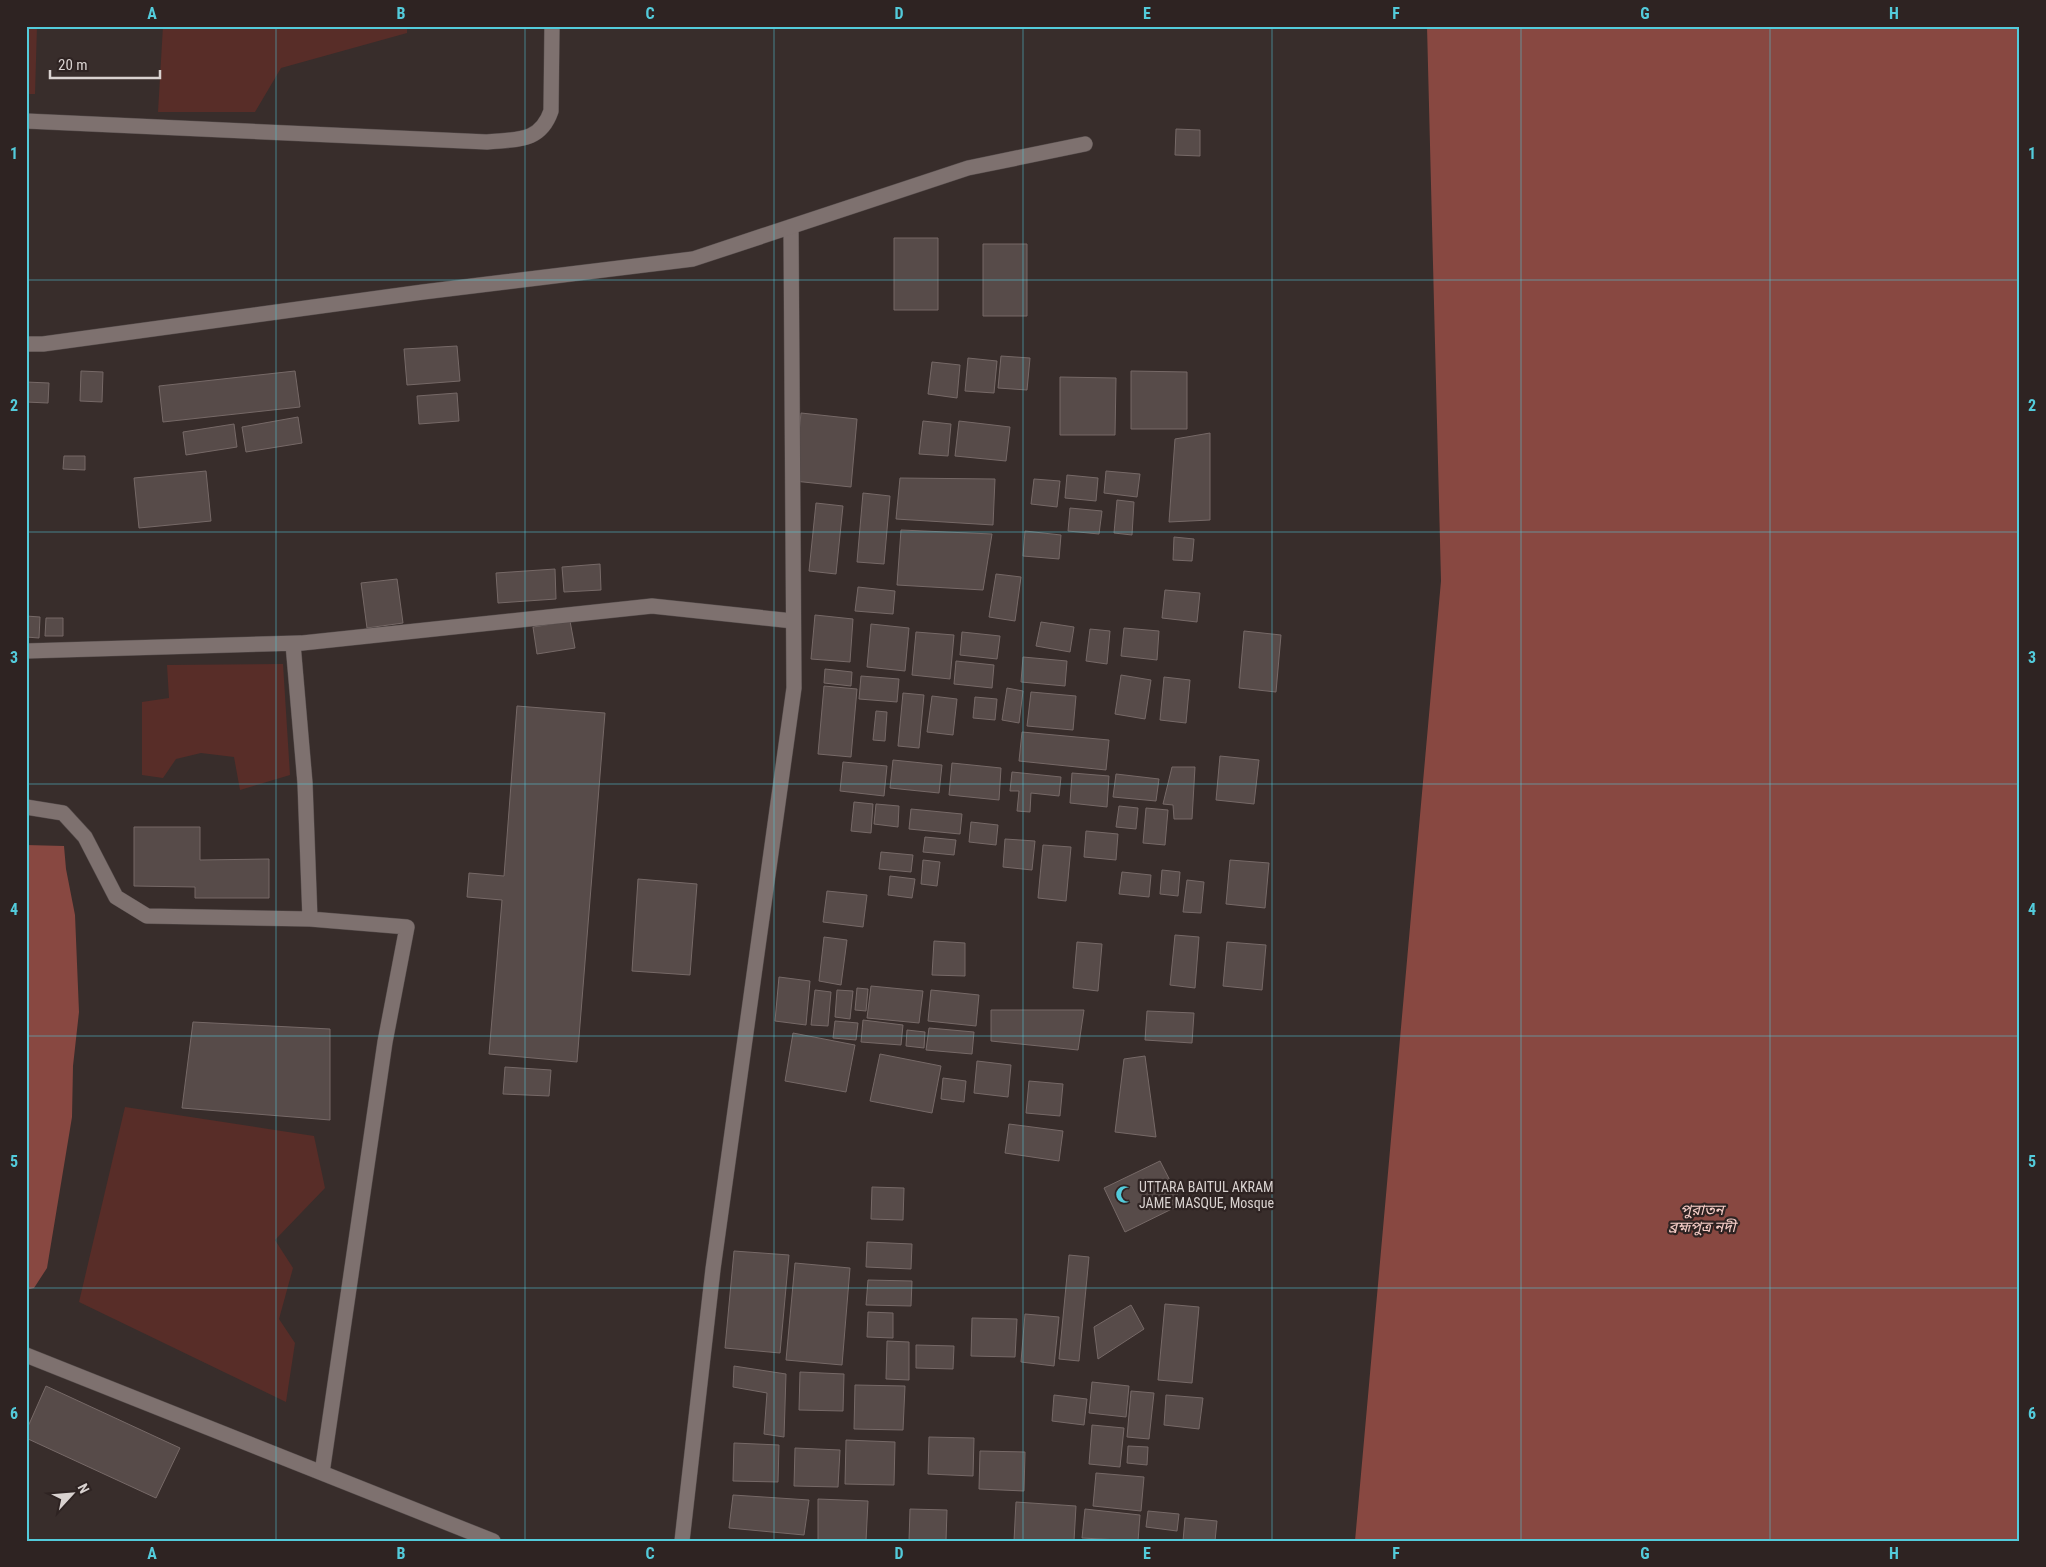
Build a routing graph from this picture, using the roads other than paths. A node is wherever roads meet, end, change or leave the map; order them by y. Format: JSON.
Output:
{"nodes":[{"id":1,"x":552,"y":26,"type":"edge"},
{"id":2,"x":26,"y":121,"type":"edge"},
{"id":3,"x":1085,"y":144,"type":"dead end"},
{"id":4,"x":791,"y":227,"type":"junction"},
{"id":5,"x":26,"y":344,"type":"edge"},
{"id":6,"x":793,"y":620,"type":"junction"},
{"id":7,"x":300,"y":644,"type":"junction"},
{"id":8,"x":26,"y":651,"type":"edge"},
{"id":9,"x":26,"y":807,"type":"edge"},
{"id":10,"x":310,"y":919,"type":"junction"},
{"id":11,"x":26,"y":1355,"type":"edge"},
{"id":12,"x":322,"y":1473,"type":"junction"},
{"id":13,"x":493,"y":1541,"type":"edge"},
{"id":14,"x":682,"y":1541,"type":"edge"}],
"edges":[{"from":1,"to":2,"type":"street"},
{"from":3,"to":4,"type":"street"},
{"from":4,"to":5,"type":"street"},
{"from":4,"to":6,"type":"street"},
{"from":6,"to":7,"type":"street"},
{"from":6,"to":14,"type":"street"},
{"from":7,"to":8,"type":"street"},
{"from":7,"to":10,"type":"street"},
{"from":9,"to":10,"type":"street"},
{"from":10,"to":12,"type":"street"},
{"from":11,"to":12,"type":"street"},
{"from":12,"to":13,"type":"street"}]}
